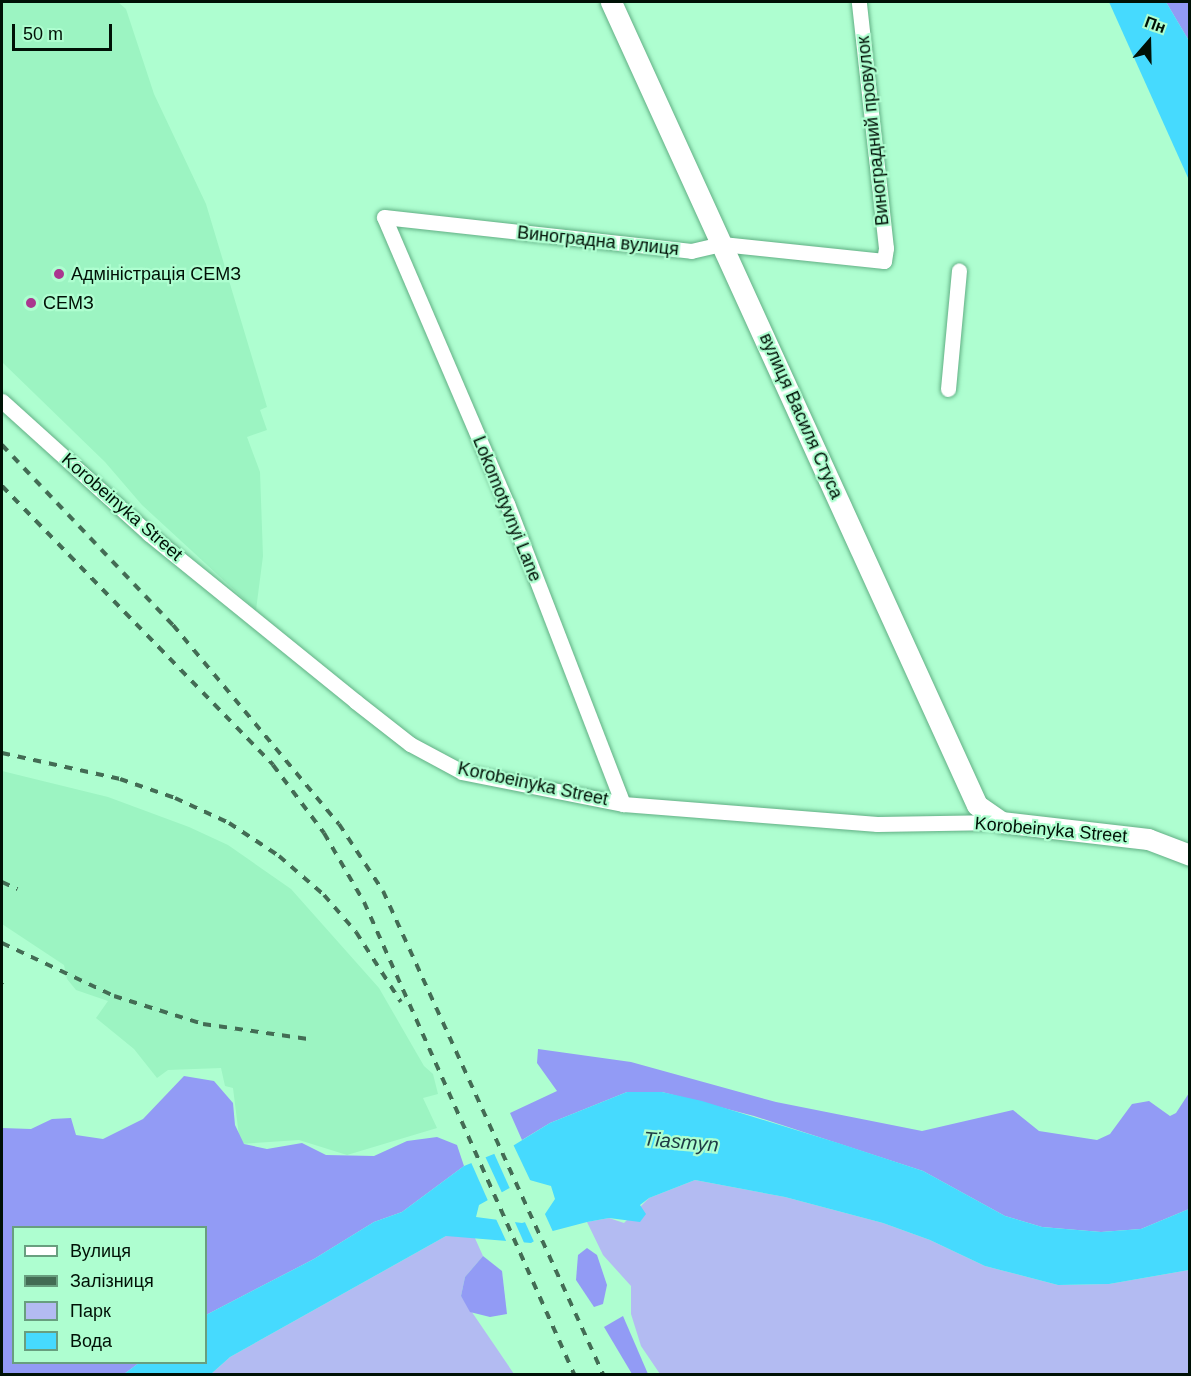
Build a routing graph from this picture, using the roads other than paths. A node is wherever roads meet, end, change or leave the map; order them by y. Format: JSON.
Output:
{"nodes":[{"id":1,"x":611,"y":2,"type":"edge"},
{"id":2,"x":859,"y":2,"type":"edge"},
{"id":3,"x":384,"y":217,"type":"joint"},
{"id":4,"x":722,"y":244,"type":"junction"},
{"id":5,"x":884,"y":261,"type":"joint"},
{"id":6,"x":958,"y":271,"type":"dead end"},
{"id":7,"x":948,"y":389,"type":"dead end"},
{"id":8,"x":2,"y":401,"type":"edge"},
{"id":9,"x":622,"y":804,"type":"junction"},
{"id":10,"x":1001,"y":822,"type":"junction"},
{"id":11,"x":1190,"y":855,"type":"edge"}],
"edges":[{"from":1,"to":4,"type":"street","name":"вулиця Василя Стуса"},
{"from":2,"to":5,"type":"street","name":"Виноградний провулок"},
{"from":3,"to":4,"type":"street","name":"Виноградна вулиця"},
{"from":3,"to":9,"type":"street","name":"Lokomotyvnyi Lane"},
{"from":4,"to":5,"type":"street","name":"Виноградна вулиця"},
{"from":4,"to":10,"type":"street","name":"вулиця Василя Стуса"},
{"from":6,"to":7,"type":"street"},
{"from":8,"to":9,"type":"street","name":"Korobeinyka Street"},
{"from":9,"to":10,"type":"street","name":"Korobeinyka Street"},
{"from":10,"to":11,"type":"street","name":"Korobeinyka Street"}]}
